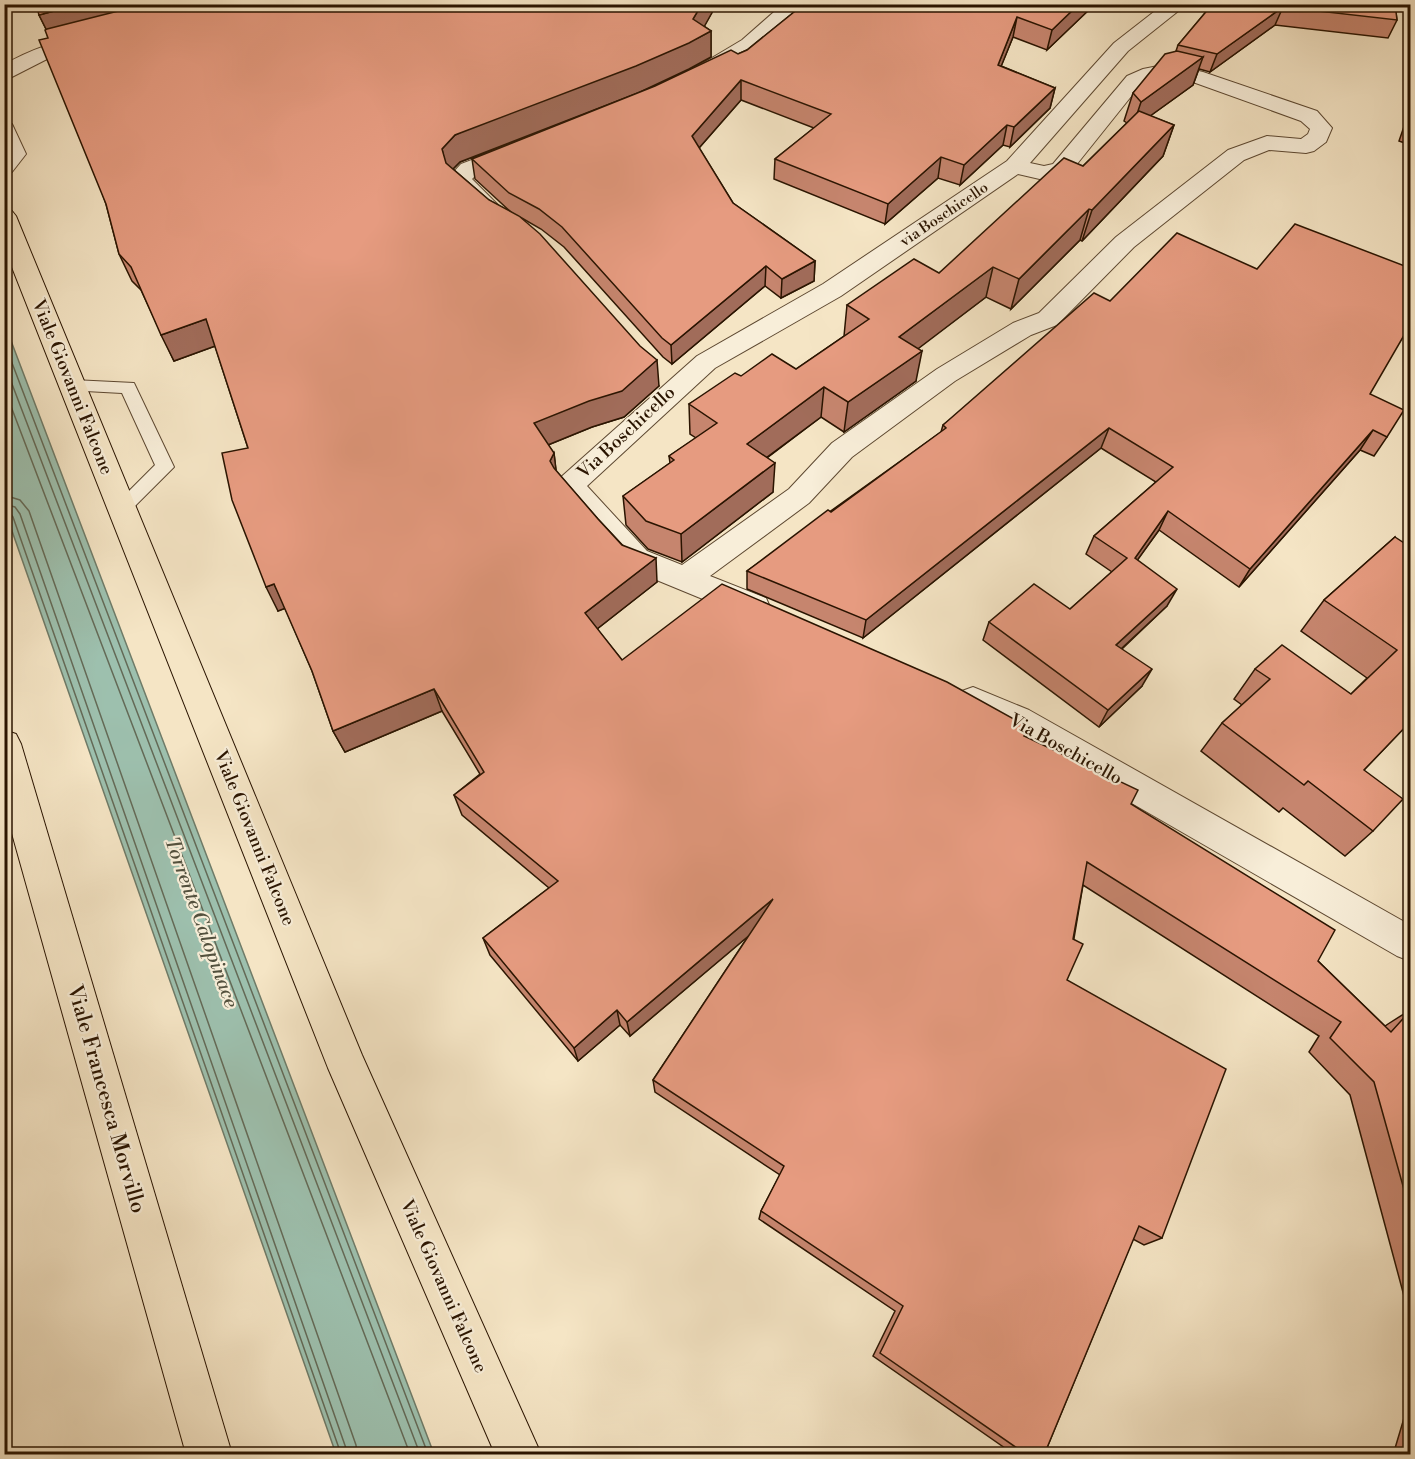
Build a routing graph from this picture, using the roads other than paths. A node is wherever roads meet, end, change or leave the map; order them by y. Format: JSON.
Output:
{"nodes":[{"id":1,"x":794,"y":4,"type":"edge"},
{"id":2,"x":1177,"y":4,"type":"edge"},
{"id":3,"x":107,"y":35,"type":"edge"},
{"id":4,"x":4,"y":48,"type":"edge"},
{"id":5,"x":52,"y":48,"type":"junction"},
{"id":6,"x":4,"y":75,"type":"edge"},
{"id":7,"x":679,"y":84,"type":"edge"},
{"id":8,"x":4,"y":129,"type":"edge"},
{"id":9,"x":532,"y":144,"type":"edge"},
{"id":10,"x":1015,"y":166,"type":"junction"},
{"id":11,"x":4,"y":167,"type":"edge"},
{"id":12,"x":4,"y":216,"type":"edge"},
{"id":13,"x":503,"y":220,"type":"edge"},
{"id":14,"x":670,"y":379,"type":"joint"},
{"id":15,"x":73,"y":386,"type":"junction"},
{"id":16,"x":122,"y":507,"type":"junction"},
{"id":17,"x":686,"y":578,"type":"junction"},
{"id":18,"x":786,"y":620,"type":"edge"},
{"id":19,"x":951,"y":692,"type":"edge"},
{"id":20,"x":4,"y":744,"type":"edge"},
{"id":21,"x":1410,"y":944,"type":"edge"},
{"id":22,"x":209,"y":1455,"type":"edge"},
{"id":23,"x":518,"y":1455,"type":"edge"}],
"edges":[{"from":1,"to":7,"type":"street"},
{"from":2,"to":10,"type":"street","name":"via Boschicello"},
{"from":3,"to":5,"type":"street"},
{"from":4,"to":5,"type":"street"},
{"from":5,"to":6,"type":"street"},
{"from":8,"to":11,"type":"street"},
{"from":9,"to":13,"type":"street"},
{"from":10,"to":14,"type":"street","name":"via Boschicello"},
{"from":10,"to":17,"type":"street"},
{"from":12,"to":15,"type":"main road","name":"Viale Giovanni Falcone"},
{"from":14,"to":17,"type":"street","name":"Via Boschicello"},
{"from":15,"to":16,"type":"main road","name":"Viale Giovanni Falcone"},
{"from":15,"to":16,"type":"lane"},
{"from":16,"to":23,"type":"main road","name":"Viale Giovanni Falcone"},
{"from":17,"to":18,"type":"street","name":"Via Boschicello"},
{"from":19,"to":21,"type":"street","name":"Via Boschicello"},
{"from":20,"to":22,"type":"main road","name":"Viale Francesca Morvillo"}]}
